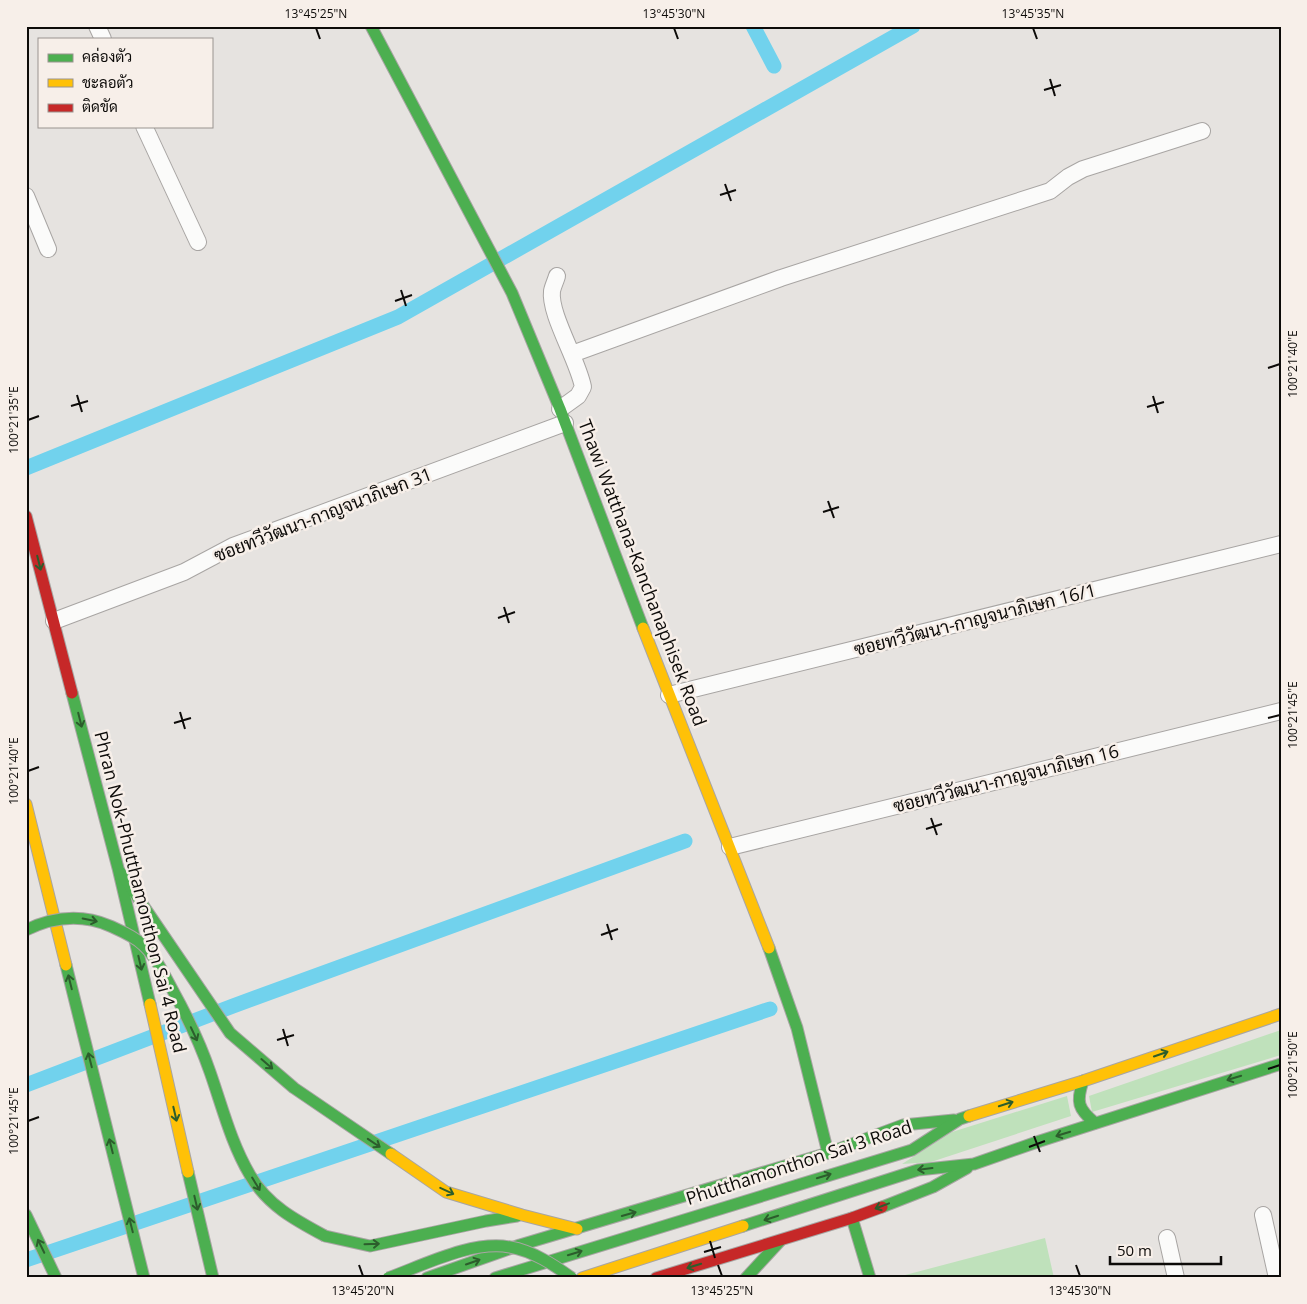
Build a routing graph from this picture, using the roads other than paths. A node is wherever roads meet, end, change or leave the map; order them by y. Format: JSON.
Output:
{"nodes":[{"id":1,"x":97,"y":26,"type":"edge"},
{"id":2,"x":371,"y":26,"type":"edge"},
{"id":3,"x":103,"y":38,"type":"edge"},
{"id":4,"x":145,"y":128,"type":"edge"},
{"id":5,"x":1202,"y":131,"type":"dead end"},
{"id":6,"x":27,"y":198,"type":"edge"},
{"id":7,"x":198,"y":242,"type":"dead end"},
{"id":8,"x":48,"y":249,"type":"dead end"},
{"id":9,"x":557,"y":276,"type":"dead end"},
{"id":10,"x":572,"y":354,"type":"junction"},
{"id":11,"x":563,"y":416,"type":"junction"},
{"id":12,"x":26,"y":516,"type":"edge"},
{"id":13,"x":1281,"y":544,"type":"edge"},
{"id":14,"x":54,"y":620,"type":"junction"},
{"id":15,"x":669,"y":695,"type":"junction"},
{"id":16,"x":1281,"y":711,"type":"edge"},
{"id":17,"x":26,"y":804,"type":"edge"},
{"id":18,"x":730,"y":847,"type":"junction"},
{"id":19,"x":118,"y":868,"type":"junction"},
{"id":20,"x":26,"y":930,"type":"edge"},
{"id":21,"x":1281,"y":1014,"type":"edge"},
{"id":22,"x":1281,"y":1064,"type":"edge"},
{"id":23,"x":1083,"y":1081,"type":"junction"},
{"id":24,"x":960,"y":1119,"type":"junction"},
{"id":25,"x":1095,"y":1124,"type":"junction"},
{"id":26,"x":828,"y":1153,"type":"junction"},
{"id":27,"x":974,"y":1164,"type":"junction"},
{"id":28,"x":26,"y":1215,"type":"edge"},
{"id":29,"x":1263,"y":1215,"type":"dead end"},
{"id":30,"x":522,"y":1216,"type":"junction"},
{"id":31,"x":852,"y":1218,"type":"junction"},
{"id":32,"x":577,"y":1229,"type":"junction"},
{"id":33,"x":1167,"y":1238,"type":"dead end"},
{"id":34,"x":780,"y":1241,"type":"junction"},
{"id":35,"x":56,"y":1278,"type":"edge"},
{"id":36,"x":144,"y":1278,"type":"edge"},
{"id":37,"x":213,"y":1278,"type":"edge"},
{"id":38,"x":388,"y":1278,"type":"edge"},
{"id":39,"x":427,"y":1278,"type":"edge"},
{"id":40,"x":495,"y":1278,"type":"edge"},
{"id":41,"x":572,"y":1278,"type":"edge"},
{"id":42,"x":582,"y":1278,"type":"edge"},
{"id":43,"x":656,"y":1278,"type":"edge"},
{"id":44,"x":746,"y":1278,"type":"edge"},
{"id":45,"x":870,"y":1278,"type":"edge"},
{"id":46,"x":1176,"y":1278,"type":"edge"},
{"id":47,"x":1278,"y":1278,"type":"edge"}],
"edges":[{"from":1,"to":3,"type":"street"},
{"from":2,"to":11,"type":"main road","name":"Thawi Watthana-Kanchanaphisek Road"},
{"from":4,"to":7,"type":"street"},
{"from":5,"to":10,"type":"street"},
{"from":6,"to":8,"type":"street"},
{"from":9,"to":10,"type":"street"},
{"from":10,"to":11,"type":"street","name":"ซอยทวีวัฒนา-กาญจนาภิเษก 31"},
{"from":11,"to":14,"type":"street","name":"ซอยทวีวัฒนา-กาญจนาภิเษก 31"},
{"from":11,"to":15,"type":"main road","name":"Thawi Watthana-Kanchanaphisek Road"},
{"from":12,"to":14,"type":"main road","name":"Phran Nok-Phutthamonthon Sai 4 Road","one_way":true},
{"from":13,"to":15,"type":"street","name":"ซอยทวีวัฒนา-กาญจนาภิเษก 16/1"},
{"from":14,"to":19,"type":"main road","name":"Phran Nok-Phutthamonthon Sai 4 Road","one_way":true},
{"from":15,"to":18,"type":"main road","name":"Thawi Watthana-Kanchanaphisek Road"},
{"from":16,"to":18,"type":"street","name":"ซอยทวีวัฒนา-กาญจนาภิเษก 16"},
{"from":36,"to":17,"type":"main road","one_way":true},
{"from":18,"to":26,"type":"main road","name":"Thawi Watthana-Kanchanaphisek Road"},
{"from":19,"to":30,"type":"main road","one_way":true},
{"from":19,"to":37,"type":"main road","name":"Phran Nok-Phutthamonthon Sai 4 Road","one_way":true},
{"from":20,"to":30,"type":"main road","one_way":true,"bridge":true},
{"from":23,"to":21,"type":"main road","name":"Phutthamonthon Sai 3 Road","one_way":true},
{"from":22,"to":25,"type":"main road","one_way":true},
{"from":24,"to":23,"type":"main road","name":"Phutthamonthon Sai 3 Road","one_way":true},
{"from":23,"to":25,"type":"main road"},
{"from":24,"to":26,"type":"main road"},
{"from":40,"to":24,"type":"main road","name":"Phutthamonthon Sai 3 Road","one_way":true},
{"from":25,"to":27,"type":"main road","one_way":true},
{"from":32,"to":26,"type":"main road","one_way":true},
{"from":27,"to":31,"type":"main road","one_way":true},
{"from":27,"to":42,"type":"main road","one_way":true},
{"from":35,"to":28,"type":"main road","one_way":true},
{"from":29,"to":47,"type":"street"},
{"from":30,"to":32,"type":"main road"},
{"from":31,"to":34,"type":"main road"},
{"from":31,"to":45,"type":"main road"},
{"from":39,"to":32,"type":"main road","one_way":true},
{"from":33,"to":46,"type":"street"},
{"from":34,"to":43,"type":"main road","one_way":true},
{"from":34,"to":44,"type":"main road"},
{"from":38,"to":41,"type":"main road","bridge":true}]}
